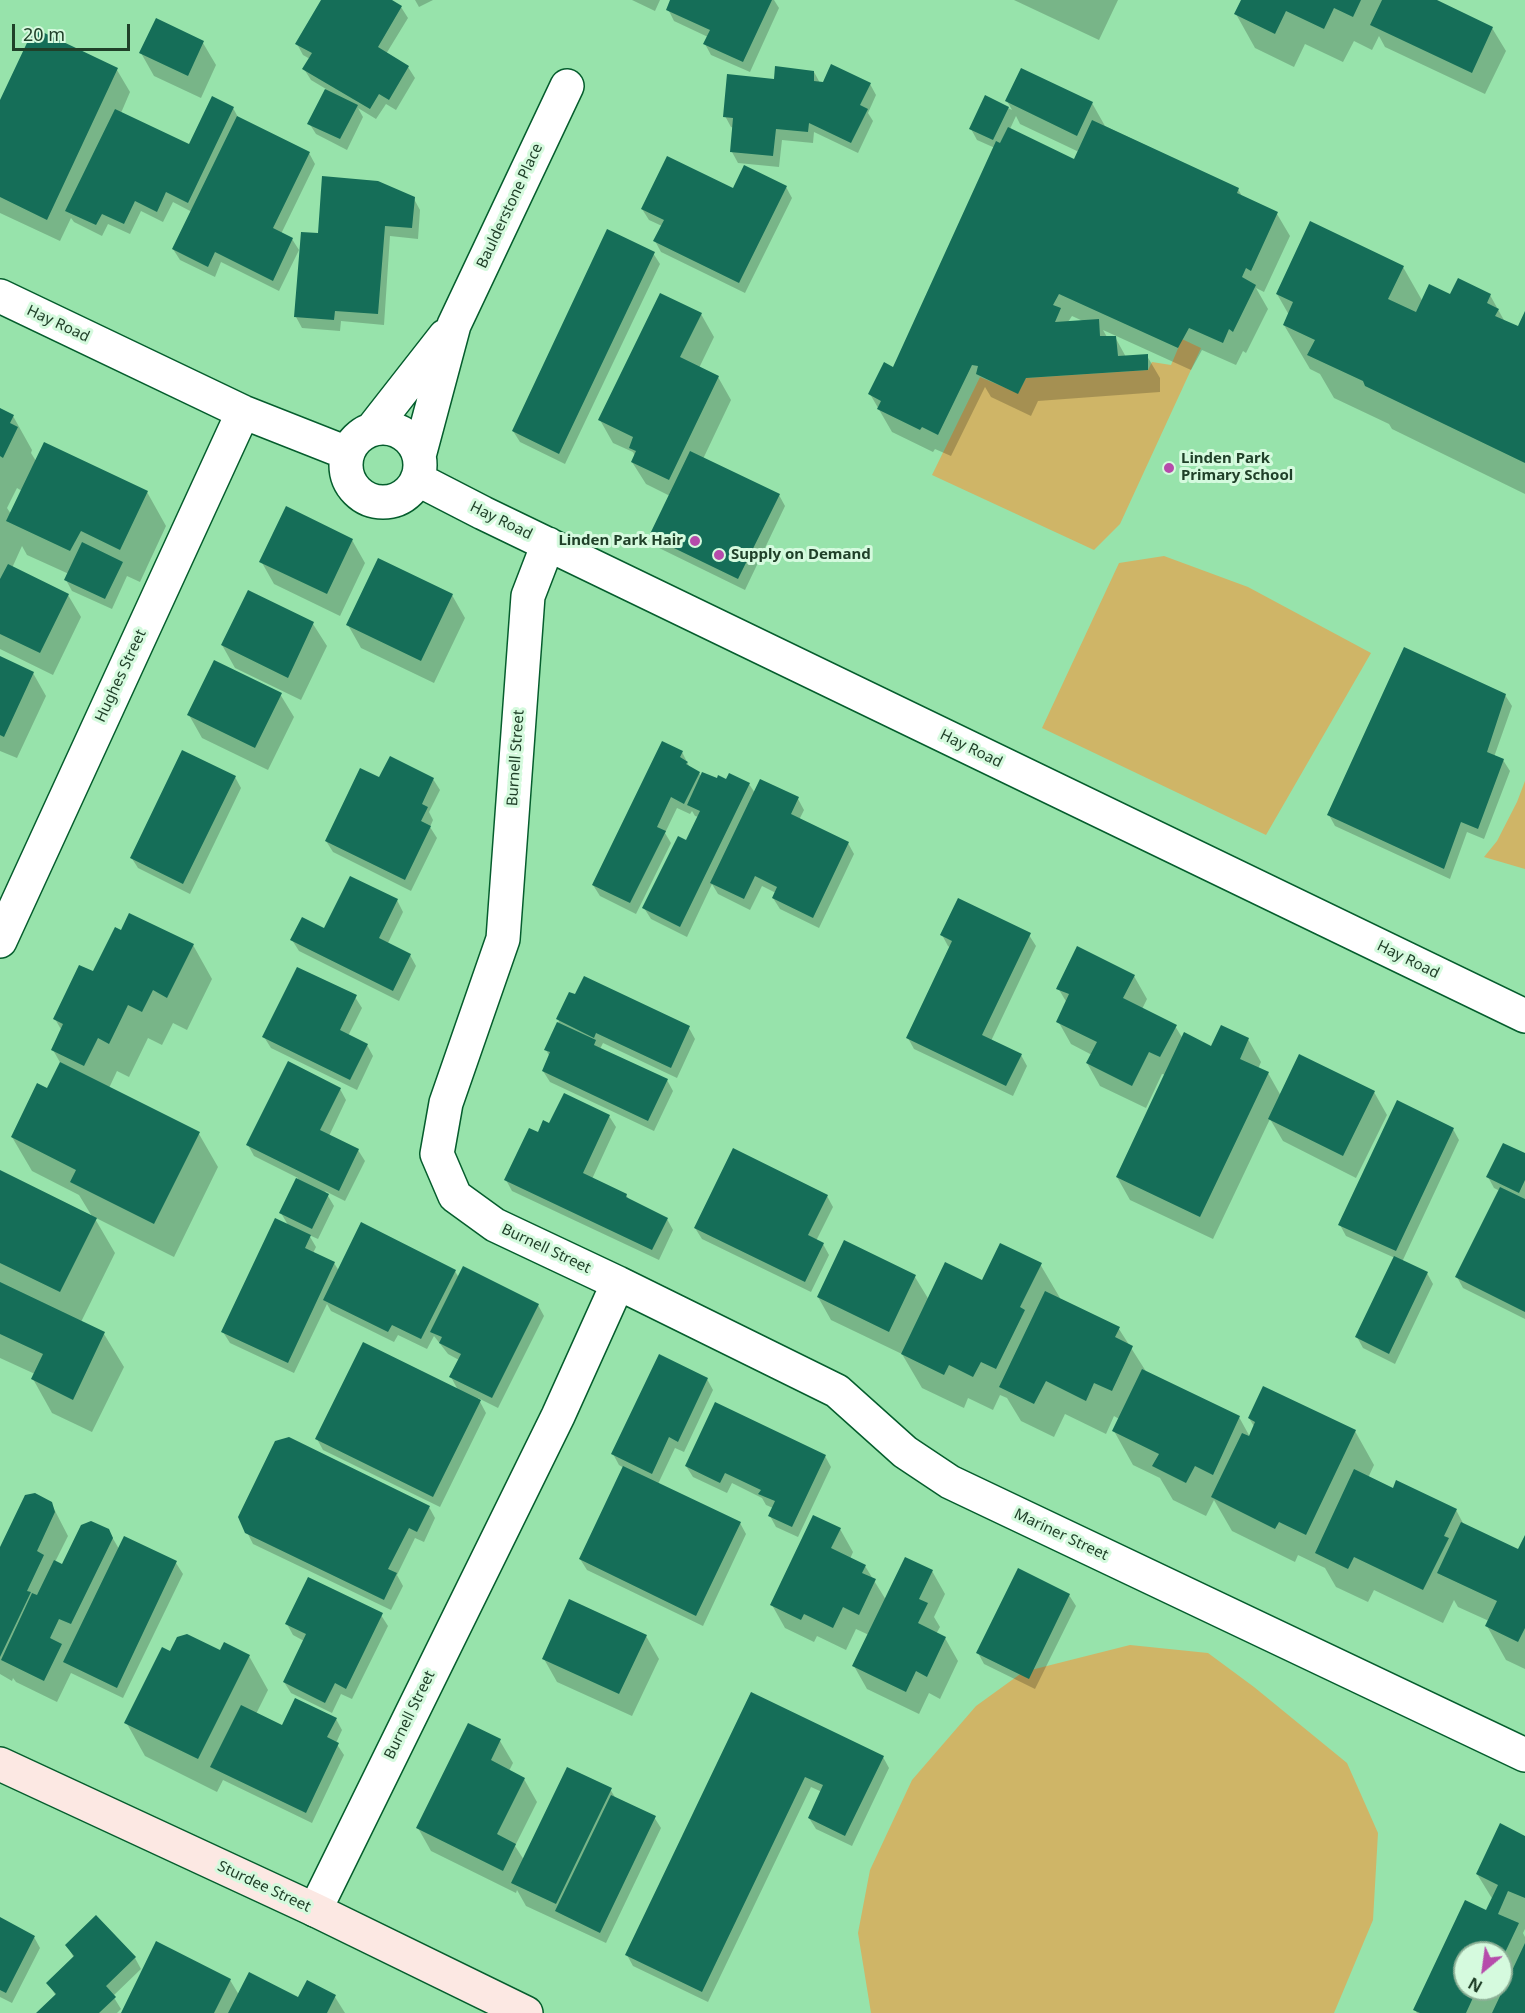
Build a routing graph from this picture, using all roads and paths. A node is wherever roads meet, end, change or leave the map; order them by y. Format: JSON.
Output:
{"nodes":[{"id":1,"x":567,"y":86,"type":"dead end"},
{"id":2,"x":0,"y":296,"type":"edge"},
{"id":3,"x":454,"y":325,"type":"junction"},
{"id":4,"x":243,"y":412,"type":"junction"},
{"id":5,"x":373,"y":428,"type":"junction"},
{"id":6,"x":347,"y":453,"type":"junction"},
{"id":7,"x":418,"y":468,"type":"junction"},
{"id":8,"x":548,"y":544,"type":"junction"},
{"id":9,"x":0,"y":940,"type":"edge"},
{"id":10,"x":1525,"y":1016,"type":"edge"},
{"id":11,"x":618,"y":1283,"type":"junction"},
{"id":12,"x":1525,"y":1755,"type":"edge"},
{"id":13,"x":0,"y":1764,"type":"edge"},
{"id":14,"x":315,"y":1910,"type":"junction"},
{"id":15,"x":526,"y":2013,"type":"edge"}],
"edges":[{"from":1,"to":3,"type":"street","name":"Baulderstone Place"},
{"from":2,"to":4,"type":"street","name":"Hay Road"},
{"from":3,"to":5,"type":"street","name":"Baulderstone Place"},
{"from":3,"to":7,"type":"street","name":"Baulderstone Place"},
{"from":4,"to":6,"type":"street","name":"Hay Road"},
{"from":4,"to":9,"type":"street","name":"Hughes Street"},
{"from":5,"to":6,"type":"street"},
{"from":5,"to":7,"type":"street"},
{"from":6,"to":7,"type":"street"},
{"from":7,"to":8,"type":"street","name":"Hay Road"},
{"from":8,"to":10,"type":"street","name":"Hay Road"},
{"from":8,"to":11,"type":"street","name":"Burnell Street"},
{"from":11,"to":12,"type":"street","name":"Mariner Street"},
{"from":11,"to":14,"type":"street","name":"Burnell Street"},
{"from":13,"to":14,"type":"street","name":"Sturdee Street"},
{"from":14,"to":15,"type":"street","name":"Sturdee Street"}]}
